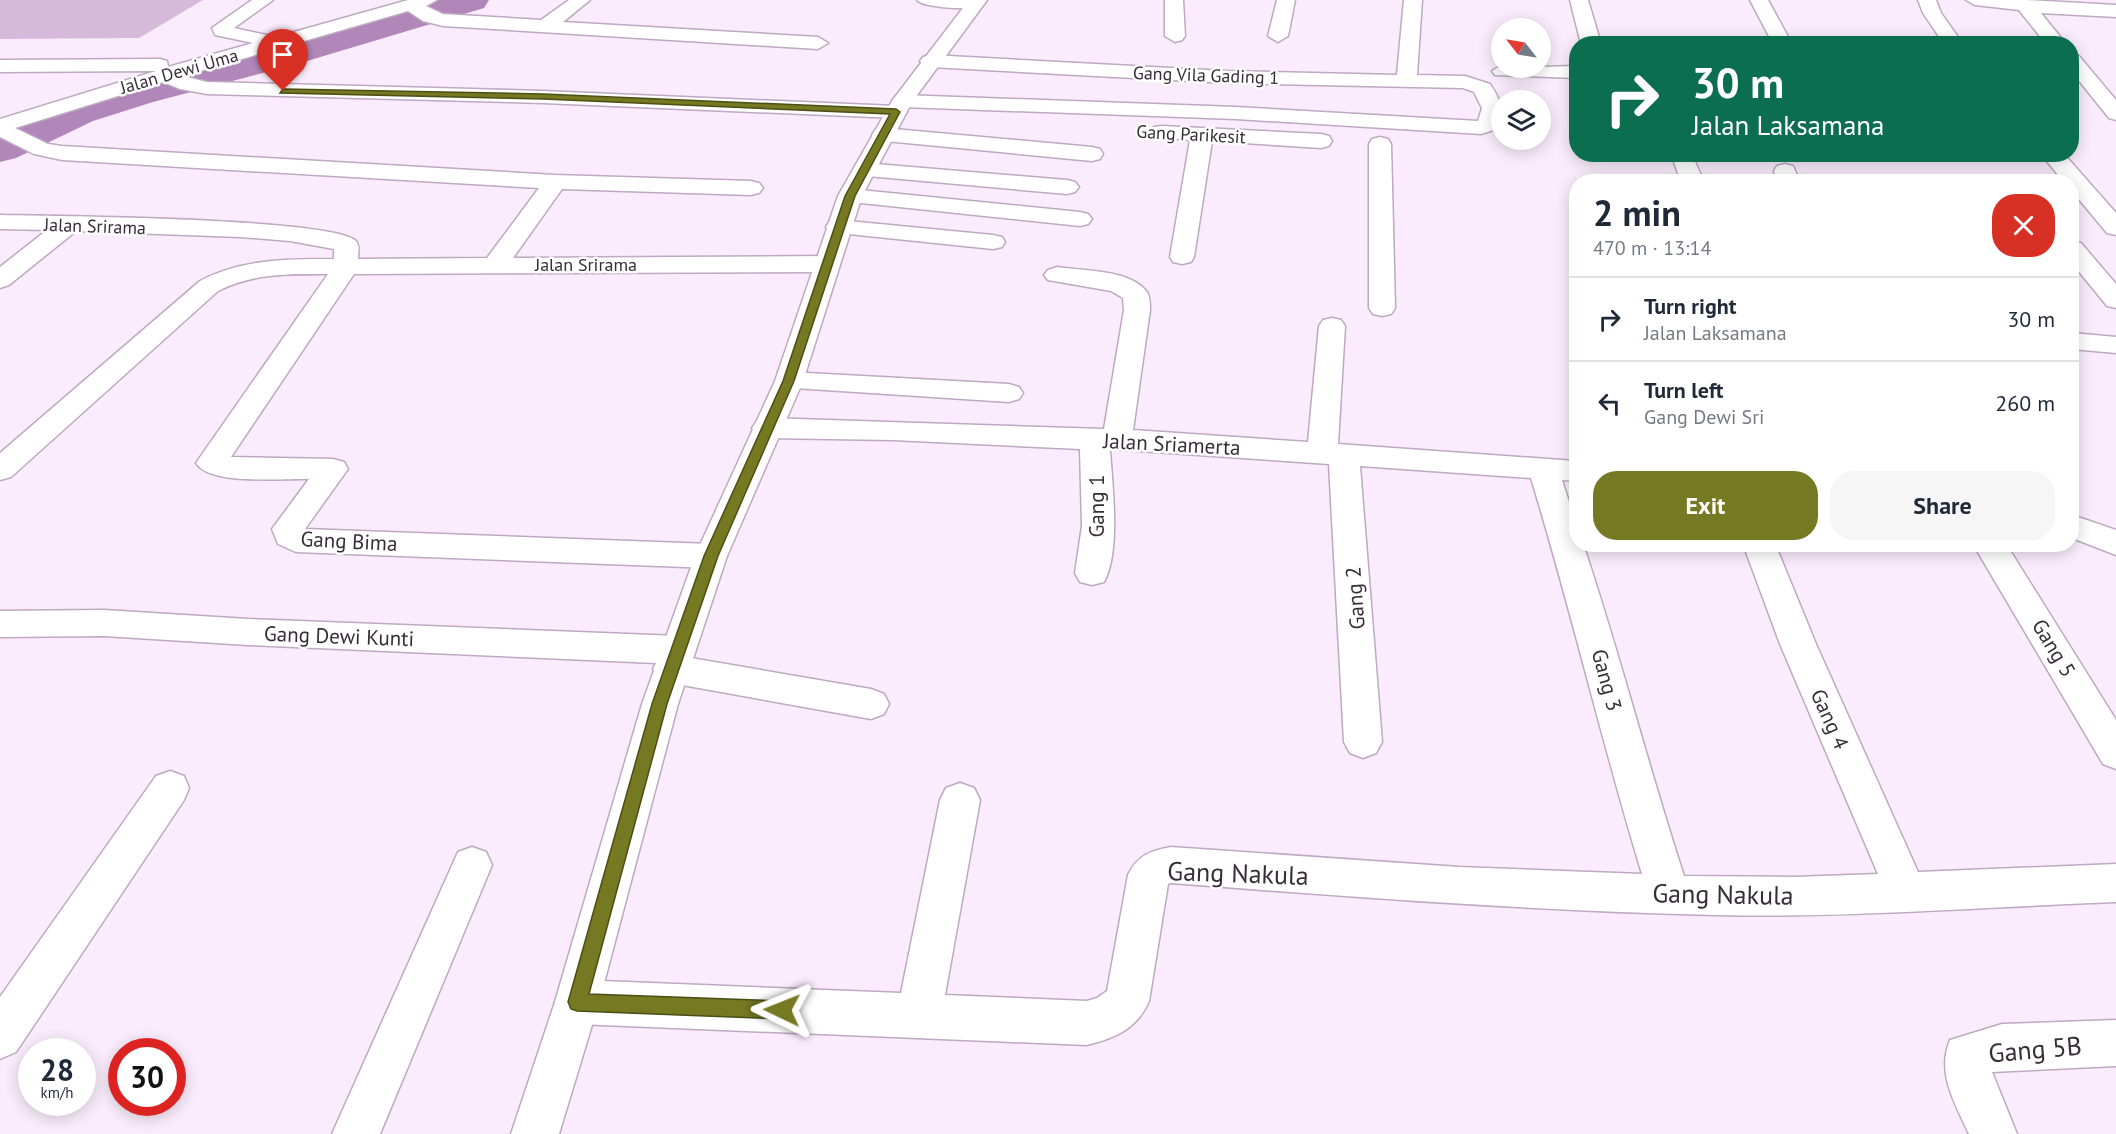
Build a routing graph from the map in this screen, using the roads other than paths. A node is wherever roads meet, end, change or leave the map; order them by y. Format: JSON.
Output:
{"nodes":[{"id":1,"x":264,"y":0,"type":"edge"},
{"id":2,"x":581,"y":0,"type":"edge"},
{"id":3,"x":926,"y":0,"type":"edge"},
{"id":4,"x":1174,"y":0,"type":"edge"},
{"id":5,"x":1286,"y":0,"type":"edge"},
{"id":6,"x":1413,"y":0,"type":"edge"},
{"id":7,"x":1579,"y":0,"type":"edge"},
{"id":8,"x":1759,"y":0,"type":"edge"},
{"id":9,"x":1927,"y":0,"type":"edge"},
{"id":10,"x":1975,"y":0,"type":"edge"},
{"id":11,"x":977,"y":2,"type":"edge"},
{"id":12,"x":2080,"y":5,"type":"edge"},
{"id":13,"x":2026,"y":7,"type":"junction"},
{"id":14,"x":422,"y":8,"type":"edge"},
{"id":15,"x":2116,"y":11,"type":"edge"},
{"id":16,"x":547,"y":25,"type":"junction"},
{"id":17,"x":1175,"y":36,"type":"dead end"},
{"id":18,"x":1278,"y":36,"type":"dead end"},
{"id":19,"x":1589,"y":36,"type":"edge"},
{"id":20,"x":1778,"y":36,"type":"edge"},
{"id":21,"x":1948,"y":36,"type":"edge"},
{"id":22,"x":2050,"y":36,"type":"edge"},
{"id":23,"x":278,"y":43,"type":"junction"},
{"id":24,"x":818,"y":43,"type":"dead end"},
{"id":25,"x":930,"y":61,"type":"junction"},
{"id":26,"x":200,"y":64,"type":"junction"},
{"id":27,"x":0,"y":66,"type":"edge"},
{"id":28,"x":2079,"y":69,"type":"edge"},
{"id":29,"x":1551,"y":72,"type":"edge"},
{"id":30,"x":1569,"y":72,"type":"edge"},
{"id":31,"x":174,"y":80,"type":"junction"},
{"id":32,"x":1407,"y":81,"type":"junction"},
{"id":33,"x":0,"y":112,"type":"edge"},
{"id":34,"x":43,"y":112,"type":"junction"},
{"id":35,"x":2116,"y":114,"type":"edge"},
{"id":36,"x":894,"y":116,"type":"junction"},
{"id":37,"x":3,"y":130,"type":"edge"},
{"id":38,"x":1121,"y":130,"type":"dead end"},
{"id":39,"x":1144,"y":131,"type":"dead end"},
{"id":40,"x":1202,"y":135,"type":"junction"},
{"id":41,"x":1380,"y":144,"type":"junction"},
{"id":42,"x":1489,"y":147,"type":"dead end"},
{"id":43,"x":1092,"y":154,"type":"dead end"},
{"id":44,"x":2059,"y":162,"type":"edge"},
{"id":45,"x":2069,"y":174,"type":"edge"},
{"id":46,"x":555,"y":182,"type":"junction"},
{"id":47,"x":857,"y":183,"type":"junction"},
{"id":48,"x":2079,"y":186,"type":"edge"},
{"id":49,"x":1067,"y":187,"type":"dead end"},
{"id":50,"x":751,"y":188,"type":"dead end"},
{"id":51,"x":1080,"y":219,"type":"dead end"},
{"id":52,"x":0,"y":222,"type":"edge"},
{"id":53,"x":70,"y":224,"type":"junction"},
{"id":54,"x":838,"y":227,"type":"junction"},
{"id":55,"x":2079,"y":228,"type":"edge"},
{"id":56,"x":2116,"y":229,"type":"edge"},
{"id":57,"x":993,"y":242,"type":"dead end"},
{"id":58,"x":2079,"y":256,"type":"edge"},
{"id":59,"x":1182,"y":257,"type":"dead end"},
{"id":60,"x":496,"y":264,"type":"junction"},
{"id":61,"x":827,"y":264,"type":"junction"},
{"id":62,"x":346,"y":267,"type":"junction"},
{"id":63,"x":1057,"y":275,"type":"dead end"},
{"id":64,"x":0,"y":280,"type":"edge"},
{"id":65,"x":2116,"y":300,"type":"edge"},
{"id":66,"x":1382,"y":308,"type":"dead end"},
{"id":67,"x":1332,"y":326,"type":"dead end"},
{"id":68,"x":2079,"y":342,"type":"edge"},
{"id":69,"x":2116,"y":345,"type":"edge"},
{"id":70,"x":789,"y":381,"type":"junction"},
{"id":71,"x":1009,"y":393,"type":"dead end"},
{"id":72,"x":766,"y":428,"type":"junction"},
{"id":73,"x":1106,"y":439,"type":"junction"},
{"id":74,"x":1333,"y":454,"type":"junction"},
{"id":75,"x":0,"y":470,"type":"edge"},
{"id":76,"x":1560,"y":470,"type":"edge"},
{"id":77,"x":1569,"y":516,"type":"edge"},
{"id":78,"x":2079,"y":529,"type":"edge"},
{"id":79,"x":2116,"y":543,"type":"edge"},
{"id":80,"x":1576,"y":552,"type":"edge"},
{"id":81,"x":1763,"y":552,"type":"edge"},
{"id":82,"x":1994,"y":552,"type":"edge"},
{"id":83,"x":711,"y":556,"type":"junction"},
{"id":84,"x":1092,"y":573,"type":"dead end"},
{"id":85,"x":0,"y":624,"type":"edge"},
{"id":86,"x":675,"y":660,"type":"junction"},
{"id":87,"x":871,"y":704,"type":"dead end"},
{"id":88,"x":1363,"y":742,"type":"dead end"},
{"id":89,"x":2116,"y":753,"type":"edge"},
{"id":90,"x":170,"y":788,"type":"dead end"},
{"id":91,"x":960,"y":800,"type":"dead end"},
{"id":92,"x":472,"y":865,"type":"dead end"},
{"id":93,"x":2116,"y":883,"type":"edge"},
{"id":94,"x":1906,"y":891,"type":"junction"},
{"id":95,"x":1669,"y":893,"type":"junction"},
{"id":96,"x":577,"y":1002,"type":"junction"},
{"id":97,"x":919,"y":1015,"type":"junction"},
{"id":98,"x":0,"y":1036,"type":"edge"},
{"id":99,"x":2116,"y":1043,"type":"edge"},
{"id":100,"x":357,"y":1134,"type":"edge"},
{"id":101,"x":536,"y":1134,"type":"edge"},
{"id":102,"x":1993,"y":1134,"type":"edge"}],
"edges":[{"from":1,"to":23,"type":"street"},
{"from":2,"to":16,"type":"street"},
{"from":3,"to":11,"type":"street"},
{"from":4,"to":17,"type":"street"},
{"from":5,"to":18,"type":"street"},
{"from":6,"to":32,"type":"street"},
{"from":7,"to":19,"type":"street"},
{"from":8,"to":20,"type":"street"},
{"from":9,"to":21,"type":"street"},
{"from":10,"to":13,"type":"street"},
{"from":11,"to":25,"type":"street"},
{"from":12,"to":13,"type":"street"},
{"from":12,"to":15,"type":"street"},
{"from":13,"to":22,"type":"street"},
{"from":14,"to":16,"type":"street","name":"Jalan Dewi Uma"},
{"from":14,"to":23,"type":"street","name":"Jalan Dewi Uma"},
{"from":16,"to":24,"type":"street","name":"Jalan Dewi Uma"},
{"from":23,"to":26,"type":"street","name":"Jalan Dewi Uma"},
{"from":25,"to":32,"type":"street","name":"Gang Vila Gading 1"},
{"from":25,"to":36,"type":"street"},
{"from":26,"to":27,"type":"street"},
{"from":26,"to":31,"type":"street","name":"Jalan Dewi Uma"},
{"from":28,"to":35,"type":"street"},
{"from":29,"to":30,"type":"street"},
{"from":31,"to":34,"type":"street","name":"Jalan Dewi Uma"},
{"from":31,"to":36,"type":"street"},
{"from":32,"to":36,"type":"street","name":"Gang Vila Gading 1"},
{"from":33,"to":34,"type":"street"},
{"from":34,"to":37,"type":"street","name":"Jalan Dewi Uma"},
{"from":36,"to":38,"type":"street","name":"Gang Parikesit"},
{"from":36,"to":43,"type":"street"},
{"from":36,"to":47,"type":"street"},
{"from":37,"to":46,"type":"street"},
{"from":39,"to":40,"type":"street","name":"Gang Parikesit"},
{"from":40,"to":41,"type":"street","name":"Gang Parikesit"},
{"from":40,"to":59,"type":"street"},
{"from":41,"to":42,"type":"street","name":"Gang Parikesit"},
{"from":41,"to":66,"type":"street"},
{"from":44,"to":45,"type":"street"},
{"from":46,"to":50,"type":"street"},
{"from":46,"to":60,"type":"street"},
{"from":47,"to":49,"type":"street"},
{"from":47,"to":51,"type":"street"},
{"from":47,"to":54,"type":"street"},
{"from":48,"to":56,"type":"street"},
{"from":52,"to":53,"type":"street","name":"Jalan Srirama"},
{"from":53,"to":62,"type":"street","name":"Jalan Srirama"},
{"from":53,"to":64,"type":"street"},
{"from":54,"to":57,"type":"street"},
{"from":54,"to":61,"type":"street"},
{"from":55,"to":56,"type":"street"},
{"from":58,"to":65,"type":"street"},
{"from":60,"to":61,"type":"street","name":"Jalan Srirama"},
{"from":60,"to":62,"type":"street","name":"Jalan Srirama"},
{"from":61,"to":70,"type":"street"},
{"from":62,"to":75,"type":"street","name":"Jalan Srirama"},
{"from":62,"to":83,"type":"street","name":"Gang Bima"},
{"from":63,"to":73,"type":"street","name":"Gang 1"},
{"from":67,"to":74,"type":"street","name":"Gang 2"},
{"from":68,"to":69,"type":"street"},
{"from":70,"to":71,"type":"street"},
{"from":70,"to":72,"type":"street"},
{"from":72,"to":73,"type":"street","name":"Jalan Sriamerta"},
{"from":72,"to":83,"type":"street"},
{"from":73,"to":74,"type":"street","name":"Jalan Sriamerta"},
{"from":73,"to":84,"type":"street","name":"Gang 1"},
{"from":74,"to":76,"type":"street","name":"Jalan Sriamerta"},
{"from":74,"to":88,"type":"street","name":"Gang 2"},
{"from":76,"to":77,"type":"street","name":"Gang 3"},
{"from":78,"to":79,"type":"street"},
{"from":80,"to":95,"type":"street","name":"Gang 3"},
{"from":81,"to":94,"type":"street","name":"Gang 4"},
{"from":82,"to":89,"type":"street","name":"Gang 5"},
{"from":83,"to":86,"type":"street"},
{"from":85,"to":86,"type":"street","name":"Gang Dewi Kunti"},
{"from":86,"to":87,"type":"street","name":"Gang Dewi Kunti"},
{"from":86,"to":96,"type":"street"},
{"from":90,"to":98,"type":"street"},
{"from":91,"to":97,"type":"street"},
{"from":92,"to":100,"type":"street"},
{"from":93,"to":94,"type":"street","name":"Gang Nakula"},
{"from":94,"to":95,"type":"street","name":"Gang Nakula"},
{"from":95,"to":97,"type":"street","name":"Gang Nakula"},
{"from":96,"to":97,"type":"street","name":"Gang Nakula"},
{"from":96,"to":101,"type":"street"},
{"from":99,"to":102,"type":"street","name":"Gang 5B"}]}
